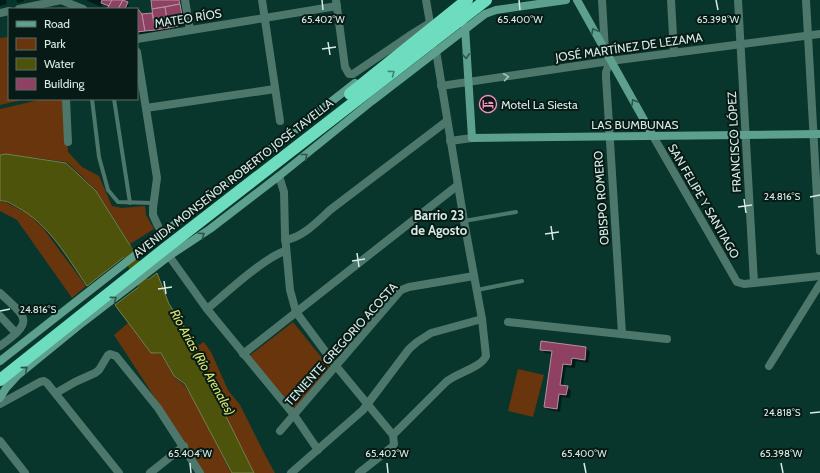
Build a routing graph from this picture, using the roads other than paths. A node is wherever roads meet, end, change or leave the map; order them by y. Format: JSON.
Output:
{"nodes":[{"id":1,"x":61,"y":0,"type":"edge"},
{"id":2,"x":186,"y":0,"type":"edge"},
{"id":3,"x":262,"y":0,"type":"edge"},
{"id":4,"x":426,"y":0,"type":"edge"},
{"id":5,"x":486,"y":0,"type":"edge"},
{"id":6,"x":566,"y":0,"type":"edge"},
{"id":7,"x":577,"y":0,"type":"edge"},
{"id":8,"x":602,"y":0,"type":"edge"},
{"id":9,"x":671,"y":0,"type":"edge"},
{"id":10,"x":738,"y":0,"type":"edge"},
{"id":11,"x":806,"y":0,"type":"edge"},
{"id":12,"x":464,"y":1,"type":"edge"},
{"id":13,"x":337,"y":3,"type":"edge"},
{"id":14,"x":24,"y":8,"type":"edge"},
{"id":15,"x":81,"y":8,"type":"edge"},
{"id":16,"x":464,"y":16,"type":"junction"},
{"id":17,"x":264,"y":18,"type":"junction"},
{"id":18,"x":430,"y":23,"type":"junction"},
{"id":19,"x":190,"y":30,"type":"junction"},
{"id":20,"x":465,"y":30,"type":"junction"},
{"id":21,"x":820,"y":34,"type":"edge"},
{"id":22,"x":808,"y":36,"type":"junction"},
{"id":23,"x":138,"y":39,"type":"edge"},
{"id":24,"x":740,"y":44,"type":"junction"},
{"id":25,"x":436,"y":51,"type":"junction"},
{"id":26,"x":605,"y":52,"type":"junction"},
{"id":27,"x":674,"y":53,"type":"junction"},
{"id":28,"x":138,"y":58,"type":"edge"},
{"id":29,"x":610,"y":61,"type":"junction"},
{"id":30,"x":468,"y":83,"type":"junction"},
{"id":31,"x":441,"y":86,"type":"junction"},
{"id":32,"x":275,"y":89,"type":"junction"},
{"id":33,"x":66,"y":100,"type":"edge"},
{"id":34,"x":92,"y":100,"type":"edge"},
{"id":35,"x":114,"y":100,"type":"edge"},
{"id":36,"x":146,"y":108,"type":"junction"},
{"id":37,"x":447,"y":120,"type":"junction"},
{"id":38,"x":280,"y":121,"type":"dead end"},
{"id":39,"x":746,"y":134,"type":"junction"},
{"id":40,"x":817,"y":134,"type":"edge"},
{"id":41,"x":609,"y":136,"type":"junction"},
{"id":42,"x":653,"y":136,"type":"junction"},
{"id":43,"x":472,"y":138,"type":"junction"},
{"id":44,"x":450,"y":141,"type":"junction"},
{"id":45,"x":68,"y":142,"type":"dead end"},
{"id":46,"x":280,"y":176,"type":"junction"},
{"id":47,"x":458,"y":185,"type":"junction"},
{"id":48,"x":130,"y":203,"type":"junction"},
{"id":49,"x":153,"y":203,"type":"junction"},
{"id":50,"x":516,"y":212,"type":"dead end"},
{"id":51,"x":464,"y":221,"type":"junction"},
{"id":52,"x":158,"y":226,"type":"dead end"},
{"id":53,"x":285,"y":240,"type":"junction"},
{"id":54,"x":160,"y":249,"type":"junction"},
{"id":55,"x":820,"y":251,"type":"edge"},
{"id":56,"x":286,"y":252,"type":"junction"},
{"id":57,"x":474,"y":276,"type":"junction"},
{"id":58,"x":820,"y":276,"type":"edge"},
{"id":59,"x":522,"y":282,"type":"dead end"},
{"id":60,"x":754,"y":283,"type":"junction"},
{"id":61,"x":820,"y":284,"type":"edge"},
{"id":62,"x":476,"y":290,"type":"junction"},
{"id":63,"x":0,"y":292,"type":"edge"},
{"id":64,"x":207,"y":309,"type":"junction"},
{"id":65,"x":296,"y":312,"type":"junction"},
{"id":66,"x":76,"y":314,"type":"junction"},
{"id":67,"x":0,"y":316,"type":"edge"},
{"id":68,"x":482,"y":319,"type":"junction"},
{"id":69,"x":508,"y":322,"type":"dead end"},
{"id":70,"x":16,"y":333,"type":"junction"},
{"id":71,"x":622,"y":334,"type":"junction"},
{"id":72,"x":667,"y":339,"type":"dead end"},
{"id":73,"x":0,"y":346,"type":"edge"},
{"id":74,"x":243,"y":354,"type":"junction"},
{"id":75,"x":0,"y":361,"type":"edge"},
{"id":76,"x":336,"y":366,"type":"junction"},
{"id":77,"x":769,"y":366,"type":"dead end"},
{"id":78,"x":0,"y":370,"type":"edge"},
{"id":79,"x":0,"y":380,"type":"edge"},
{"id":80,"x":56,"y":394,"type":"junction"},
{"id":81,"x":0,"y":398,"type":"edge"},
{"id":82,"x":0,"y":404,"type":"edge"},
{"id":83,"x":368,"y":404,"type":"junction"},
{"id":84,"x":294,"y":415,"type":"junction"},
{"id":85,"x":280,"y":431,"type":"dead end"},
{"id":86,"x":393,"y":435,"type":"junction"},
{"id":87,"x":0,"y":441,"type":"edge"},
{"id":88,"x":184,"y":446,"type":"junction"},
{"id":89,"x":318,"y":450,"type":"junction"},
{"id":90,"x":25,"y":473,"type":"edge"},
{"id":91,"x":119,"y":473,"type":"edge"},
{"id":92,"x":150,"y":473,"type":"edge"},
{"id":93,"x":200,"y":473,"type":"edge"},
{"id":94,"x":291,"y":473,"type":"edge"},
{"id":95,"x":359,"y":473,"type":"edge"}],
"edges":[{"from":1,"to":14,"type":"street"},
{"from":1,"to":15,"type":"street"},
{"from":2,"to":19,"type":"street"},
{"from":3,"to":17,"type":"street"},
{"from":4,"to":18,"type":"street"},
{"from":5,"to":16,"type":"highway","name":"AVENIDA MONSEÑOR ROBERTO JOSÉ TAVELLA"},
{"from":6,"to":20,"type":"street"},
{"from":26,"to":7,"type":"street","name":"SAN FELIPE Y SANTIAGO","one_way":true},
{"from":8,"to":26,"type":"street"},
{"from":9,"to":27,"type":"street"},
{"from":10,"to":24,"type":"street","name":"FRANCISCO LÓPEZ"},
{"from":11,"to":22,"type":"street"},
{"from":12,"to":16,"type":"street"},
{"from":12,"to":18,"type":"street"},
{"from":12,"to":54,"type":"highway","name":"AVENIDA MONSEÑOR ROBERTO JOSÉ TAVELLA"},
{"from":13,"to":17,"type":"street","name":"MATEO RÍOS"},
{"from":13,"to":18,"type":"street"},
{"from":16,"to":20,"type":"street"},
{"from":54,"to":16,"type":"highway","name":"AVENIDA MONSEÑOR ROBERTO JOSÉ TAVELLA","one_way":true},
{"from":17,"to":19,"type":"street","name":"MATEO RÍOS"},
{"from":17,"to":32,"type":"street"},
{"from":18,"to":54,"type":"street"},
{"from":19,"to":23,"type":"street","name":"MATEO RÍOS"},
{"from":20,"to":25,"type":"street"},
{"from":20,"to":30,"type":"street","one_way":true},
{"from":21,"to":22,"type":"street","name":"JOSÉ MARTÍNEZ DE LEZAMA"},
{"from":22,"to":24,"type":"street","name":"JOSÉ MARTÍNEZ DE LEZAMA"},
{"from":22,"to":40,"type":"street"},
{"from":24,"to":27,"type":"street","name":"JOSÉ MARTÍNEZ DE LEZAMA"},
{"from":24,"to":39,"type":"street","name":"FRANCISCO LÓPEZ"},
{"from":25,"to":31,"type":"street"},
{"from":46,"to":25,"type":"street","one_way":true},
{"from":26,"to":29,"type":"street","name":"SAN FELIPE Y SANTIAGO"},
{"from":27,"to":29,"type":"street","name":"JOSÉ MARTÍNEZ DE LEZAMA"},
{"from":28,"to":36,"type":"street"},
{"from":30,"to":29,"type":"street","name":"JOSÉ MARTÍNEZ DE LEZAMA","one_way":true},
{"from":29,"to":41,"type":"street","name":"OBISPO ROMERO"},
{"from":42,"to":29,"type":"street","name":"SAN FELIPE Y SANTIAGO","one_way":true},
{"from":30,"to":31,"type":"street","name":"JOSÉ MARTÍNEZ DE LEZAMA"},
{"from":30,"to":43,"type":"street"},
{"from":31,"to":37,"type":"street"},
{"from":32,"to":36,"type":"street"},
{"from":32,"to":38,"type":"street"},
{"from":33,"to":45,"type":"street"},
{"from":34,"to":48,"type":"lane"},
{"from":35,"to":48,"type":"lane"},
{"from":36,"to":49,"type":"street"},
{"from":37,"to":44,"type":"street"},
{"from":37,"to":53,"type":"street"},
{"from":39,"to":40,"type":"street","name":"LAS BUMBUNAS"},
{"from":39,"to":42,"type":"street","name":"LAS BUMBUNAS"},
{"from":39,"to":60,"type":"street","name":"FRANCISCO LÓPEZ"},
{"from":40,"to":55,"type":"street"},
{"from":41,"to":42,"type":"street","name":"LAS BUMBUNAS"},
{"from":41,"to":43,"type":"street","name":"LAS BUMBUNAS"},
{"from":41,"to":71,"type":"street","name":"OBISPO ROMERO"},
{"from":42,"to":60,"type":"street","name":"SAN FELIPE Y SANTIAGO"},
{"from":43,"to":44,"type":"street","name":"LAS BUMBUNAS"},
{"from":44,"to":47,"type":"street"},
{"from":46,"to":53,"type":"street"},
{"from":54,"to":46,"type":"street","one_way":true},
{"from":47,"to":51,"type":"street"},
{"from":47,"to":65,"type":"street"},
{"from":48,"to":49,"type":"lane"},
{"from":49,"to":52,"type":"street"},
{"from":50,"to":51,"type":"lane"},
{"from":51,"to":57,"type":"street"},
{"from":53,"to":56,"type":"street"},
{"from":54,"to":64,"type":"street"},
{"from":54,"to":66,"type":"highway","name":"AVENIDA MONSEÑOR ROBERTO JOSÉ TAVELLA"},
{"from":56,"to":64,"type":"street"},
{"from":56,"to":65,"type":"street"},
{"from":57,"to":62,"type":"street"},
{"from":57,"to":76,"type":"street","name":"TENIENTE GREGORIO ACOSTA"},
{"from":58,"to":60,"type":"street"},
{"from":59,"to":62,"type":"lane"},
{"from":61,"to":77,"type":"street"},
{"from":62,"to":68,"type":"street"},
{"from":63,"to":70,"type":"street"},
{"from":64,"to":74,"type":"street"},
{"from":65,"to":74,"type":"street"},
{"from":65,"to":76,"type":"street"},
{"from":66,"to":75,"type":"street"},
{"from":66,"to":78,"type":"highway","name":"AVENIDA MONSEÑOR ROBERTO JOSÉ TAVELLA"},
{"from":66,"to":79,"type":"highway","name":"AVENIDA MONSEÑOR ROBERTO JOSÉ TAVELLA"},
{"from":81,"to":66,"type":"street","one_way":true},
{"from":67,"to":70,"type":"street"},
{"from":68,"to":83,"type":"street"},
{"from":68,"to":86,"type":"street"},
{"from":69,"to":71,"type":"street"},
{"from":70,"to":73,"type":"street"},
{"from":71,"to":72,"type":"street"},
{"from":74,"to":84,"type":"street"},
{"from":76,"to":83,"type":"street"},
{"from":76,"to":84,"type":"street","name":"TENIENTE GREGORIO ACOSTA"},
{"from":80,"to":82,"type":"street"},
{"from":80,"to":88,"type":"street"},
{"from":80,"to":91,"type":"street"},
{"from":83,"to":86,"type":"street"},
{"from":83,"to":89,"type":"street"},
{"from":84,"to":85,"type":"street","name":"TENIENTE GREGORIO ACOSTA"},
{"from":84,"to":89,"type":"street"},
{"from":86,"to":95,"type":"street"},
{"from":87,"to":90,"type":"street"},
{"from":88,"to":92,"type":"street"},
{"from":88,"to":93,"type":"street"},
{"from":89,"to":94,"type":"street"}]}
